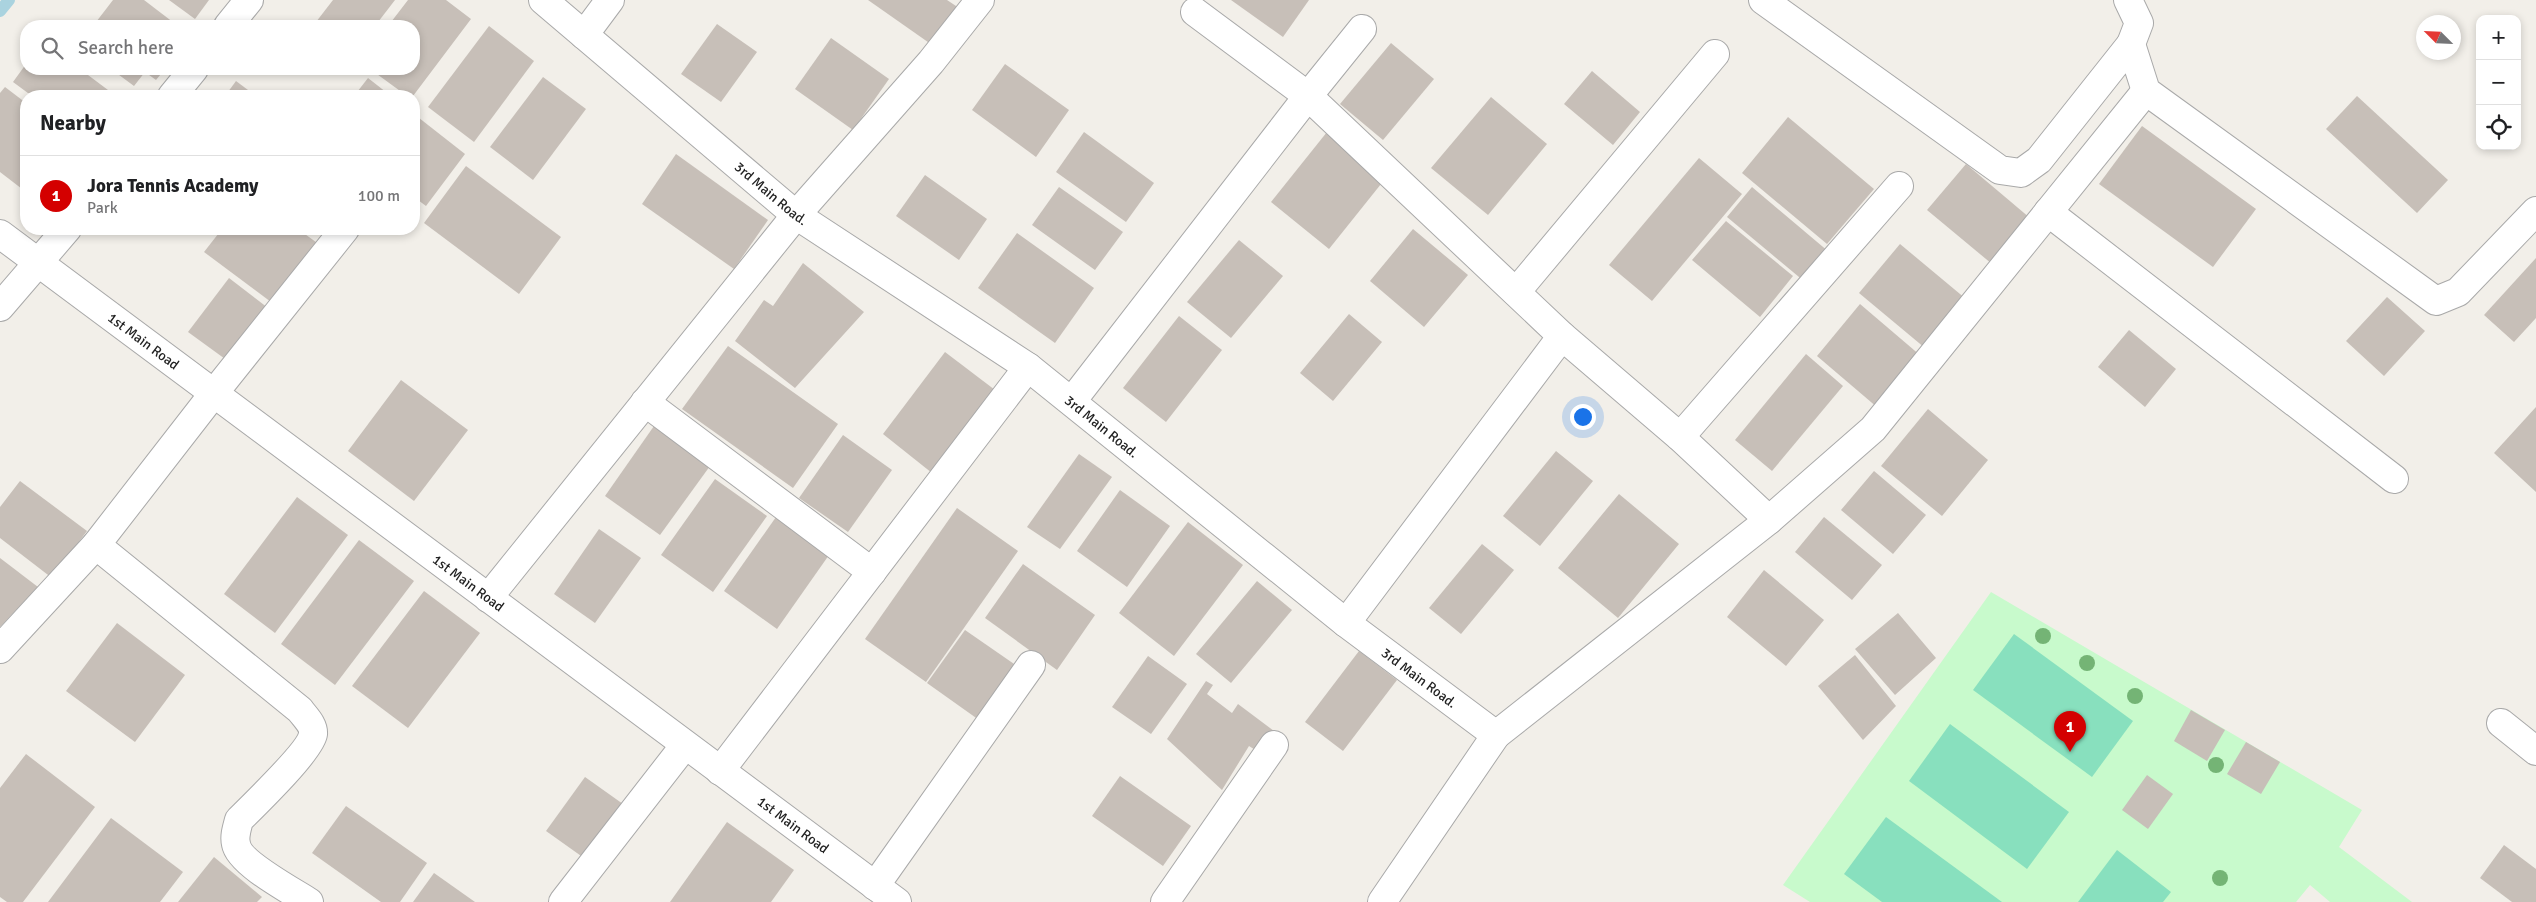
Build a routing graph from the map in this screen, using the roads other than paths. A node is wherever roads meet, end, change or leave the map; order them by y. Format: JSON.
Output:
{"nodes":[{"id":1,"x":248,"y":0,"type":"edge"},
{"id":2,"x":543,"y":0,"type":"edge"},
{"id":3,"x":610,"y":0,"type":"edge"},
{"id":4,"x":980,"y":0,"type":"edge"},
{"id":5,"x":1763,"y":0,"type":"edge"},
{"id":6,"x":2128,"y":0,"type":"edge"},
{"id":7,"x":1196,"y":12,"type":"dead end"},
{"id":8,"x":233,"y":20,"type":"edge"},
{"id":9,"x":1362,"y":28,"type":"dead end"},
{"id":10,"x":584,"y":35,"type":"junction"},
{"id":11,"x":2131,"y":44,"type":"junction"},
{"id":12,"x":1715,"y":54,"type":"dead end"},
{"id":13,"x":189,"y":75,"type":"edge"},
{"id":14,"x":177,"y":90,"type":"edge"},
{"id":15,"x":2146,"y":91,"type":"junction"},
{"id":16,"x":1308,"y":96,"type":"junction"},
{"id":17,"x":1899,"y":186,"type":"dead end"},
{"id":18,"x":2536,"y":211,"type":"edge"},
{"id":19,"x":2048,"y":212,"type":"junction"},
{"id":20,"x":796,"y":215,"type":"junction"},
{"id":21,"x":0,"y":234,"type":"edge"},
{"id":22,"x":62,"y":235,"type":"edge"},
{"id":23,"x":340,"y":235,"type":"edge"},
{"id":24,"x":40,"y":263,"type":"junction"},
{"id":25,"x":1516,"y":292,"type":"junction"},
{"id":26,"x":0,"y":307,"type":"edge"},
{"id":27,"x":1562,"y":336,"type":"junction"},
{"id":28,"x":1028,"y":367,"type":"junction"},
{"id":29,"x":214,"y":393,"type":"junction"},
{"id":30,"x":645,"y":402,"type":"junction"},
{"id":31,"x":1072,"y":402,"type":"junction"},
{"id":32,"x":1680,"y":437,"type":"junction"},
{"id":33,"x":2394,"y":479,"type":"dead end"},
{"id":34,"x":1769,"y":520,"type":"junction"},
{"id":35,"x":96,"y":545,"type":"junction"},
{"id":36,"x":872,"y":572,"type":"junction"},
{"id":37,"x":488,"y":598,"type":"junction"},
{"id":38,"x":1346,"y":624,"type":"junction"},
{"id":39,"x":0,"y":649,"type":"edge"},
{"id":40,"x":1031,"y":665,"type":"dead end"},
{"id":41,"x":2500,"y":723,"type":"dead end"},
{"id":42,"x":1496,"y":735,"type":"junction"},
{"id":43,"x":685,"y":745,"type":"junction"},
{"id":44,"x":1274,"y":745,"type":"dead end"},
{"id":45,"x":2536,"y":752,"type":"edge"},
{"id":46,"x":720,"y":771,"type":"junction"},
{"id":47,"x":875,"y":886,"type":"junction"},
{"id":48,"x":309,"y":902,"type":"edge"},
{"id":49,"x":563,"y":902,"type":"edge"},
{"id":50,"x":897,"y":902,"type":"edge"},
{"id":51,"x":1164,"y":902,"type":"edge"},
{"id":52,"x":1382,"y":902,"type":"edge"}],
"edges":[{"from":1,"to":8,"type":"street"},
{"from":2,"to":10,"type":"street","name":"3rd Main Road."},
{"from":3,"to":10,"type":"street"},
{"from":4,"to":20,"type":"street"},
{"from":5,"to":11,"type":"street"},
{"from":6,"to":11,"type":"street"},
{"from":7,"to":16,"type":"street"},
{"from":9,"to":16,"type":"street"},
{"from":10,"to":20,"type":"street","name":"3rd Main Road."},
{"from":11,"to":15,"type":"street"},
{"from":12,"to":25,"type":"street"},
{"from":13,"to":14,"type":"street"},
{"from":15,"to":18,"type":"street"},
{"from":15,"to":19,"type":"street"},
{"from":16,"to":25,"type":"street"},
{"from":16,"to":31,"type":"street"},
{"from":17,"to":32,"type":"street"},
{"from":19,"to":33,"type":"street"},
{"from":19,"to":34,"type":"street"},
{"from":20,"to":28,"type":"street","name":"3rd Main Road."},
{"from":20,"to":30,"type":"street"},
{"from":21,"to":24,"type":"street","name":"1st Main Road"},
{"from":22,"to":24,"type":"street"},
{"from":23,"to":29,"type":"street"},
{"from":24,"to":26,"type":"street"},
{"from":24,"to":29,"type":"street","name":"1st Main Road"},
{"from":25,"to":27,"type":"street"},
{"from":27,"to":32,"type":"street"},
{"from":27,"to":38,"type":"street"},
{"from":28,"to":31,"type":"street","name":"3rd Main Road."},
{"from":28,"to":36,"type":"street"},
{"from":29,"to":35,"type":"street"},
{"from":29,"to":37,"type":"street","name":"1st Main Road"},
{"from":30,"to":36,"type":"street"},
{"from":30,"to":37,"type":"street"},
{"from":31,"to":38,"type":"street","name":"3rd Main Road."},
{"from":32,"to":34,"type":"street"},
{"from":34,"to":42,"type":"street"},
{"from":35,"to":39,"type":"street"},
{"from":35,"to":48,"type":"street"},
{"from":36,"to":46,"type":"street"},
{"from":37,"to":43,"type":"street","name":"1st Main Road"},
{"from":38,"to":42,"type":"street","name":"3rd Main Road."},
{"from":40,"to":47,"type":"street"},
{"from":41,"to":45,"type":"street"},
{"from":42,"to":52,"type":"street"},
{"from":43,"to":46,"type":"street","name":"1st Main Road"},
{"from":43,"to":49,"type":"street"},
{"from":44,"to":51,"type":"street"},
{"from":46,"to":47,"type":"street","name":"1st Main Road"},
{"from":47,"to":50,"type":"street","name":"1st Main Road"}]}
